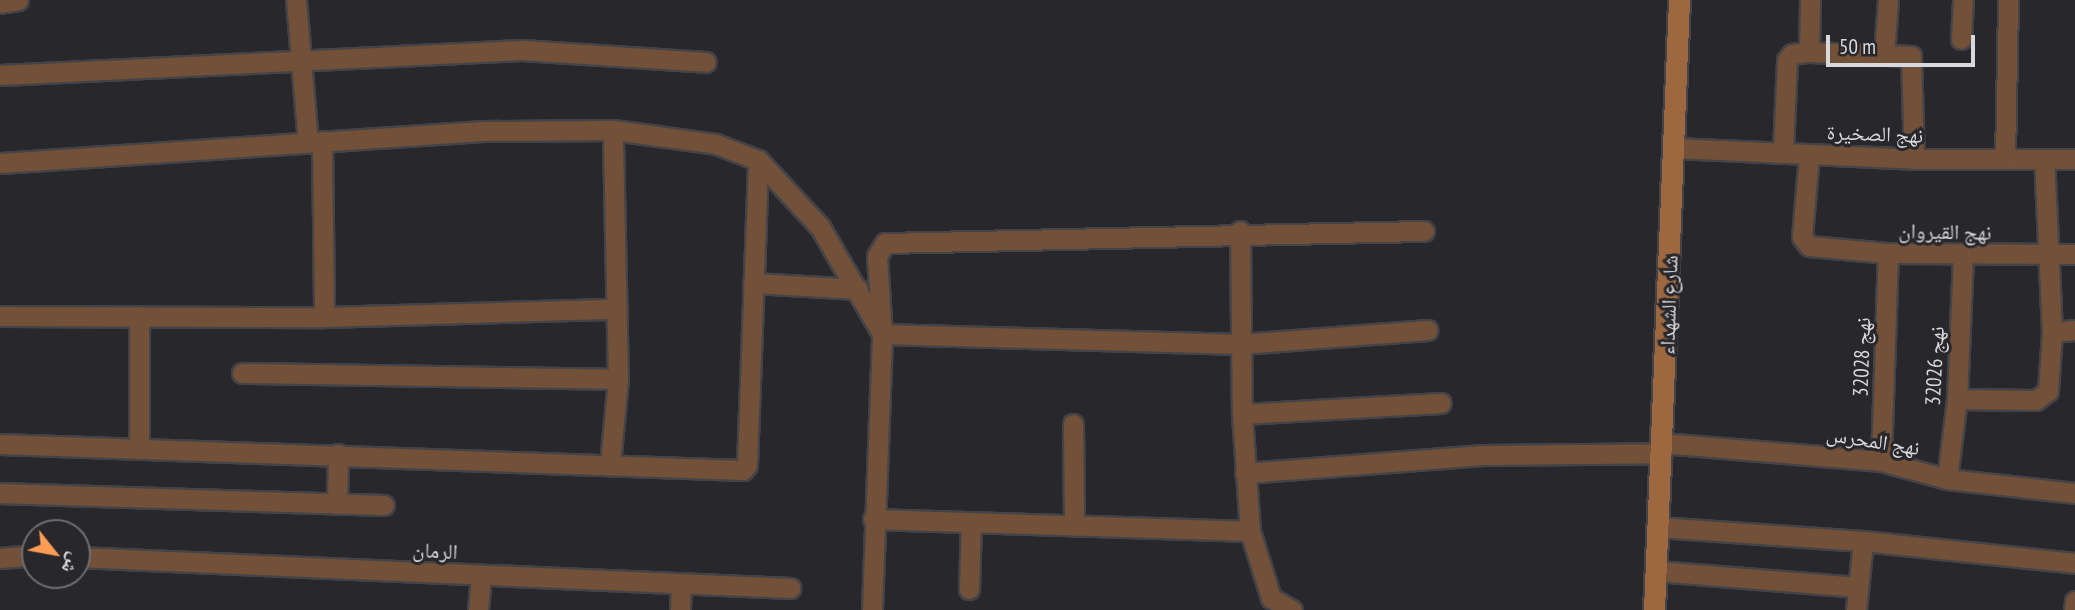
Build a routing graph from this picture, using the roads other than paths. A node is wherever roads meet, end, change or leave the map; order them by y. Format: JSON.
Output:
{"nodes":[{"id":1,"x":18,"y":0,"type":"edge"},
{"id":2,"x":296,"y":0,"type":"edge"},
{"id":3,"x":1679,"y":0,"type":"edge"},
{"id":4,"x":1810,"y":0,"type":"edge"},
{"id":5,"x":1888,"y":0,"type":"edge"},
{"id":6,"x":1962,"y":0,"type":"edge"},
{"id":7,"x":2008,"y":0,"type":"edge"},
{"id":8,"x":0,"y":3,"type":"edge"},
{"id":9,"x":1961,"y":39,"type":"dead end"},
{"id":10,"x":1809,"y":52,"type":"junction"},
{"id":11,"x":1884,"y":55,"type":"junction"},
{"id":12,"x":300,"y":58,"type":"junction"},
{"id":13,"x":706,"y":62,"type":"dead end"},
{"id":14,"x":0,"y":75,"type":"edge"},
{"id":15,"x":613,"y":130,"type":"junction"},
{"id":16,"x":315,"y":141,"type":"junction"},
{"id":17,"x":1675,"y":148,"type":"junction"},
{"id":18,"x":2005,"y":150,"type":"junction"},
{"id":19,"x":1783,"y":152,"type":"junction"},
{"id":20,"x":1809,"y":155,"type":"junction"},
{"id":21,"x":1914,"y":159,"type":"junction"},
{"id":22,"x":2044,"y":159,"type":"junction"},
{"id":23,"x":2075,"y":159,"type":"edge"},
{"id":24,"x":758,"y":160,"type":"junction"},
{"id":25,"x":0,"y":163,"type":"edge"},
{"id":26,"x":1424,"y":230,"type":"dead end"},
{"id":27,"x":1240,"y":231,"type":"junction"},
{"id":28,"x":1888,"y":253,"type":"junction"},
{"id":29,"x":2075,"y":254,"type":"edge"},
{"id":30,"x":1963,"y":255,"type":"junction"},
{"id":31,"x":2045,"y":256,"type":"junction"},
{"id":32,"x":753,"y":283,"type":"junction"},
{"id":33,"x":858,"y":289,"type":"junction"},
{"id":34,"x":617,"y":309,"type":"junction"},
{"id":35,"x":0,"y":316,"type":"edge"},
{"id":36,"x":139,"y":316,"type":"junction"},
{"id":37,"x":324,"y":317,"type":"junction"},
{"id":38,"x":1427,"y":330,"type":"dead end"},
{"id":39,"x":2075,"y":330,"type":"edge"},
{"id":40,"x":2052,"y":332,"type":"junction"},
{"id":41,"x":882,"y":334,"type":"junction"},
{"id":42,"x":1241,"y":344,"type":"junction"},
{"id":43,"x":242,"y":373,"type":"dead end"},
{"id":44,"x":618,"y":379,"type":"junction"},
{"id":45,"x":1957,"y":399,"type":"junction"},
{"id":46,"x":1441,"y":403,"type":"dead end"},
{"id":47,"x":1242,"y":414,"type":"junction"},
{"id":48,"x":1073,"y":424,"type":"dead end"},
{"id":49,"x":0,"y":444,"type":"edge"},
{"id":50,"x":139,"y":447,"type":"junction"},
{"id":51,"x":1662,"y":448,"type":"junction"},
{"id":52,"x":338,"y":454,"type":"junction"},
{"id":53,"x":1881,"y":461,"type":"junction"},
{"id":54,"x":610,"y":464,"type":"junction"},
{"id":55,"x":1245,"y":473,"type":"junction"},
{"id":56,"x":1947,"y":479,"type":"junction"},
{"id":57,"x":0,"y":493,"type":"edge"},
{"id":58,"x":2075,"y":493,"type":"edge"},
{"id":59,"x":337,"y":504,"type":"junction"},
{"id":60,"x":384,"y":505,"type":"dead end"},
{"id":61,"x":873,"y":519,"type":"junction"},
{"id":62,"x":971,"y":523,"type":"junction"},
{"id":63,"x":1074,"y":526,"type":"junction"},
{"id":64,"x":1658,"y":527,"type":"junction"},
{"id":65,"x":1250,"y":531,"type":"junction"},
{"id":66,"x":1863,"y":541,"type":"junction"},
{"id":67,"x":91,"y":558,"type":"edge"},
{"id":68,"x":2075,"y":563,"type":"edge"},
{"id":69,"x":1656,"y":571,"type":"junction"},
{"id":70,"x":481,"y":576,"type":"junction"},
{"id":71,"x":681,"y":586,"type":"junction"},
{"id":72,"x":1858,"y":587,"type":"junction"},
{"id":73,"x":790,"y":588,"type":"dead end"},
{"id":74,"x":968,"y":589,"type":"dead end"},
{"id":75,"x":2075,"y":601,"type":"edge"},
{"id":76,"x":1270,"y":604,"type":"edge"},
{"id":77,"x":478,"y":610,"type":"edge"},
{"id":78,"x":680,"y":610,"type":"edge"},
{"id":79,"x":872,"y":610,"type":"edge"},
{"id":80,"x":1292,"y":610,"type":"edge"},
{"id":81,"x":1654,"y":610,"type":"edge"},
{"id":82,"x":1856,"y":610,"type":"edge"},
{"id":83,"x":2074,"y":610,"type":"edge"}],
"edges":[{"from":1,"to":8,"type":"street"},
{"from":2,"to":12,"type":"street"},
{"from":3,"to":17,"type":"street","name":"شارع الشهداء"},
{"from":4,"to":10,"type":"street"},
{"from":5,"to":11,"type":"street"},
{"from":6,"to":9,"type":"street"},
{"from":7,"to":18,"type":"street"},
{"from":10,"to":11,"type":"street"},
{"from":10,"to":19,"type":"street"},
{"from":11,"to":21,"type":"street"},
{"from":12,"to":13,"type":"street"},
{"from":12,"to":14,"type":"street"},
{"from":12,"to":16,"type":"street"},
{"from":15,"to":16,"type":"street"},
{"from":15,"to":24,"type":"street"},
{"from":15,"to":34,"type":"street"},
{"from":16,"to":25,"type":"street"},
{"from":16,"to":37,"type":"street"},
{"from":17,"to":19,"type":"street","name":"نهج الصخيرة"},
{"from":17,"to":51,"type":"street","name":"شارع الشهداء"},
{"from":18,"to":21,"type":"street","name":"نهج الصخيرة"},
{"from":18,"to":22,"type":"street","name":"نهج الصخيرة"},
{"from":19,"to":20,"type":"street","name":"نهج الصخيرة"},
{"from":20,"to":21,"type":"street","name":"نهج الصخيرة"},
{"from":20,"to":28,"type":"street","name":"نهج القيروان"},
{"from":22,"to":23,"type":"street","name":"نهج الصخيرة"},
{"from":22,"to":31,"type":"street"},
{"from":24,"to":32,"type":"street"},
{"from":24,"to":33,"type":"street"},
{"from":26,"to":27,"type":"street"},
{"from":27,"to":41,"type":"street"},
{"from":27,"to":42,"type":"street"},
{"from":28,"to":30,"type":"street","name":"نهج القيروان"},
{"from":28,"to":53,"type":"street","name":"نهج 32028"},
{"from":29,"to":31,"type":"street","name":"نهج القيروان"},
{"from":30,"to":31,"type":"street","name":"نهج القيروان"},
{"from":30,"to":45,"type":"street","name":"نهج 32026"},
{"from":31,"to":40,"type":"street"},
{"from":32,"to":33,"type":"street"},
{"from":32,"to":54,"type":"street"},
{"from":33,"to":41,"type":"street"},
{"from":34,"to":37,"type":"street"},
{"from":34,"to":44,"type":"street"},
{"from":35,"to":36,"type":"street"},
{"from":36,"to":37,"type":"street"},
{"from":36,"to":50,"type":"street"},
{"from":38,"to":42,"type":"street"},
{"from":39,"to":40,"type":"street"},
{"from":40,"to":45,"type":"street"},
{"from":41,"to":42,"type":"street"},
{"from":41,"to":61,"type":"street"},
{"from":42,"to":47,"type":"street"},
{"from":43,"to":44,"type":"street"},
{"from":44,"to":54,"type":"street"},
{"from":45,"to":56,"type":"street","name":"نهج 32026"},
{"from":46,"to":47,"type":"street"},
{"from":47,"to":55,"type":"street"},
{"from":48,"to":63,"type":"street"},
{"from":49,"to":50,"type":"street"},
{"from":50,"to":52,"type":"street"},
{"from":51,"to":53,"type":"street","name":"نهج المحرس"},
{"from":51,"to":55,"type":"street","name":"نهج المحرس"},
{"from":51,"to":64,"type":"street","name":"شارع الشهداء"},
{"from":52,"to":54,"type":"street"},
{"from":52,"to":59,"type":"street"},
{"from":53,"to":56,"type":"street","name":"نهج المحرس"},
{"from":55,"to":65,"type":"street"},
{"from":56,"to":58,"type":"street","name":"نهج المحرس"},
{"from":57,"to":59,"type":"street"},
{"from":59,"to":60,"type":"street"},
{"from":61,"to":62,"type":"street"},
{"from":61,"to":79,"type":"street"},
{"from":62,"to":63,"type":"street"},
{"from":62,"to":74,"type":"street"},
{"from":63,"to":65,"type":"street"},
{"from":64,"to":66,"type":"street"},
{"from":64,"to":69,"type":"street","name":"شارع الشهداء"},
{"from":65,"to":76,"type":"street"},
{"from":66,"to":68,"type":"street"},
{"from":66,"to":72,"type":"street"},
{"from":67,"to":70,"type":"street","name":"الرمان"},
{"from":69,"to":72,"type":"street"},
{"from":69,"to":81,"type":"street","name":"شارع الشهداء"},
{"from":70,"to":71,"type":"street","name":"الرمان"},
{"from":70,"to":77,"type":"street"},
{"from":71,"to":73,"type":"street","name":"الرمان"},
{"from":71,"to":78,"type":"street"},
{"from":72,"to":82,"type":"street"},
{"from":75,"to":83,"type":"street"},
{"from":76,"to":80,"type":"street"}]}
